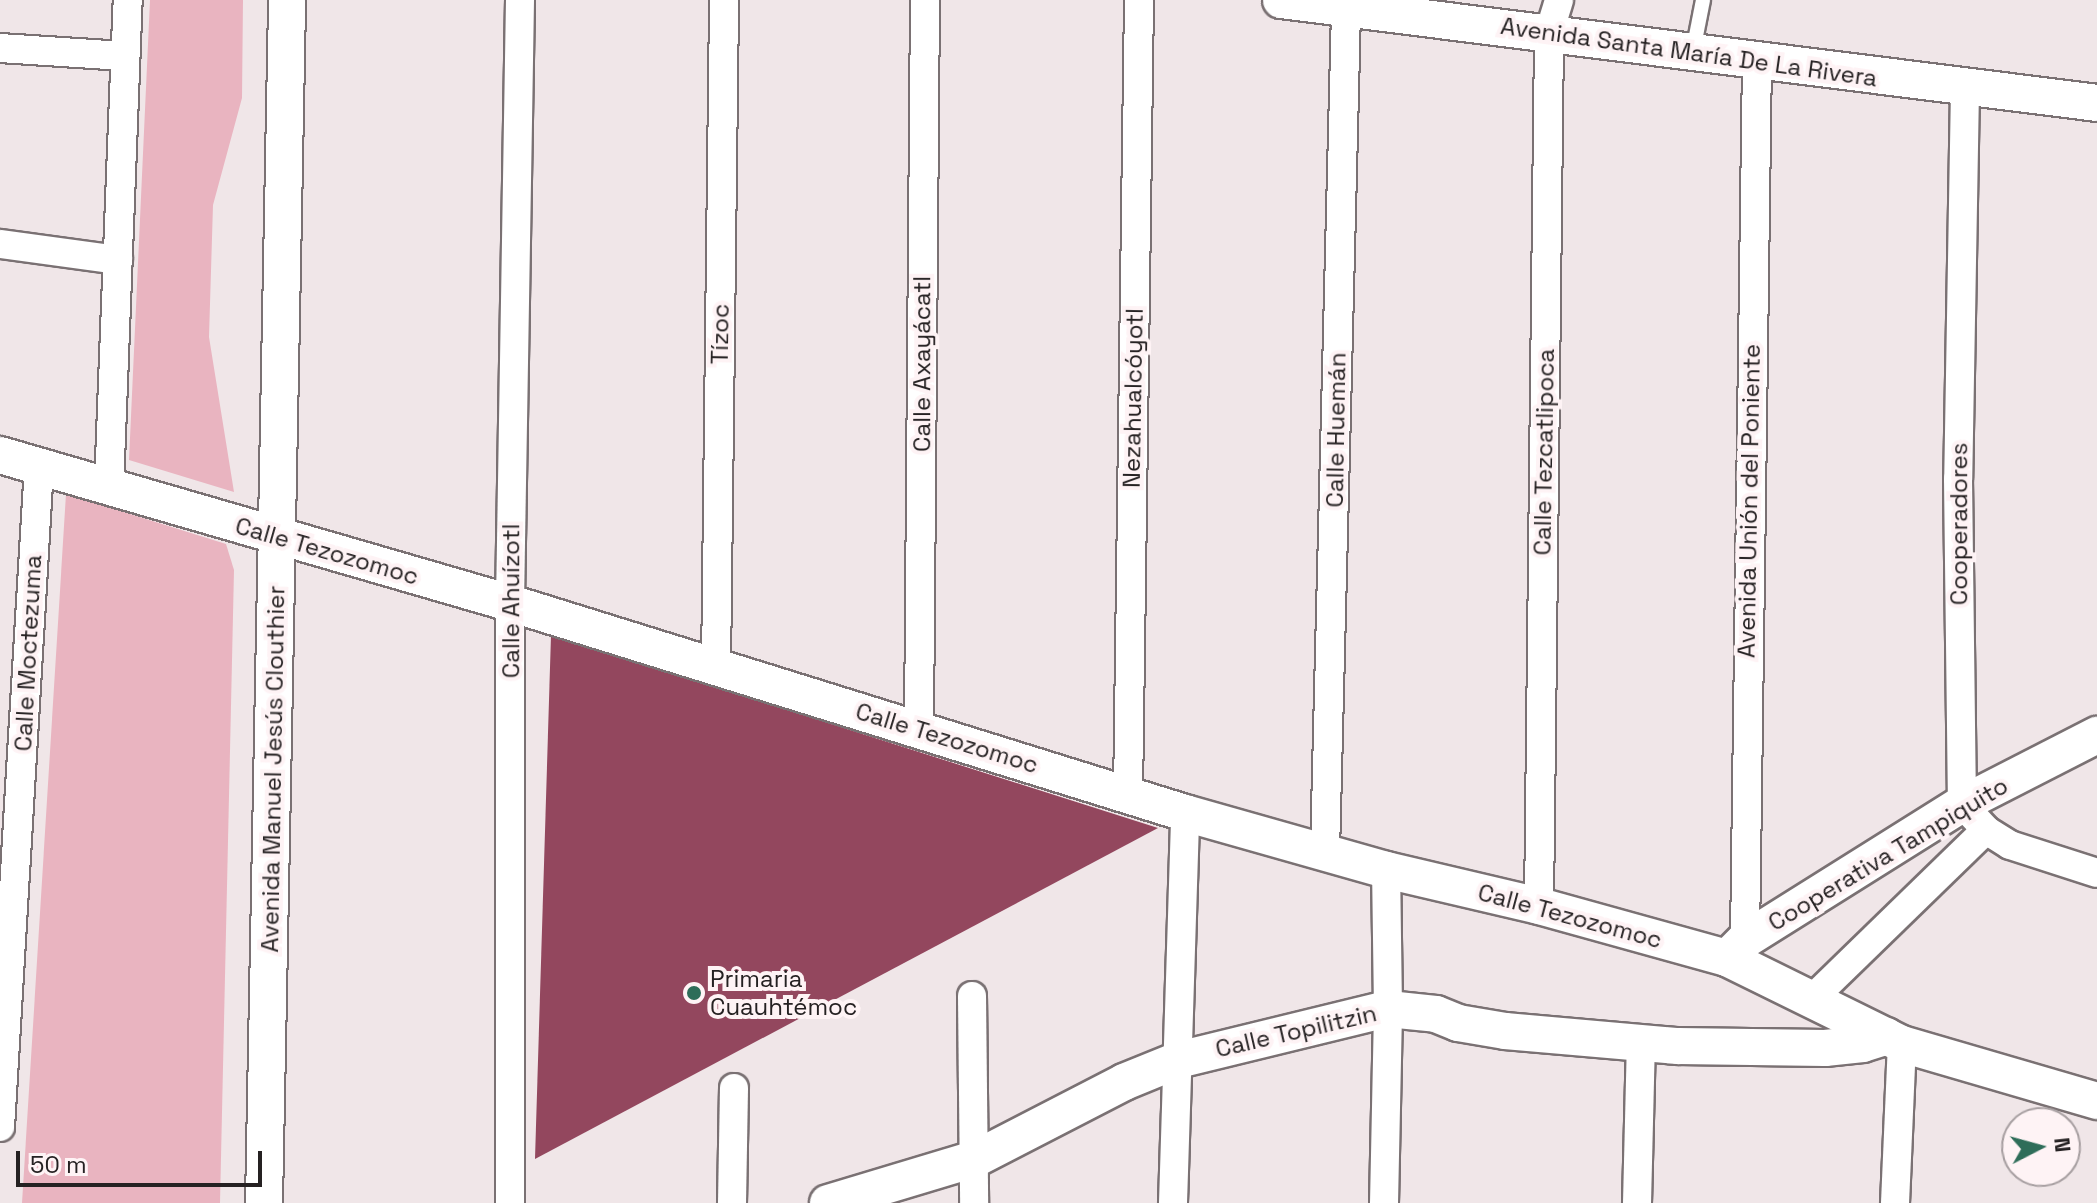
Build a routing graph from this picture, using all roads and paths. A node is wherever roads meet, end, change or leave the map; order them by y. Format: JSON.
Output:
{"nodes":[{"id":1,"x":128,"y":0,"type":"edge"},
{"id":2,"x":287,"y":0,"type":"edge"},
{"id":3,"x":520,"y":0,"type":"edge"},
{"id":4,"x":724,"y":0,"type":"edge"},
{"id":5,"x":925,"y":0,"type":"edge"},
{"id":6,"x":1139,"y":0,"type":"edge"},
{"id":7,"x":1281,"y":0,"type":"edge"},
{"id":8,"x":1703,"y":0,"type":"edge"},
{"id":9,"x":1346,"y":8,"type":"junction"},
{"id":10,"x":1554,"y":17,"type":"edge"},
{"id":11,"x":0,"y":48,"type":"edge"},
{"id":12,"x":1693,"y":52,"type":"junction"},
{"id":13,"x":125,"y":56,"type":"junction"},
{"id":14,"x":1757,"y":61,"type":"junction"},
{"id":15,"x":1965,"y":89,"type":"junction"},
{"id":16,"x":2097,"y":103,"type":"edge"},
{"id":17,"x":0,"y":244,"type":"edge"},
{"id":18,"x":118,"y":260,"type":"junction"},
{"id":19,"x":0,"y":455,"type":"edge"},
{"id":20,"x":39,"y":467,"type":"junction"},
{"id":21,"x":109,"y":487,"type":"junction"},
{"id":22,"x":277,"y":537,"type":"junction"},
{"id":23,"x":510,"y":603,"type":"junction"},
{"id":24,"x":716,"y":668,"type":"junction"},
{"id":25,"x":919,"y":728,"type":"junction"},
{"id":26,"x":2097,"y":735,"type":"edge"},
{"id":27,"x":1128,"y":796,"type":"junction"},
{"id":28,"x":1962,"y":804,"type":"junction"},
{"id":29,"x":1185,"y":813,"type":"junction"},
{"id":30,"x":1986,"y":830,"type":"junction"},
{"id":31,"x":1325,"y":852,"type":"junction"},
{"id":32,"x":1386,"y":870,"type":"junction"},
{"id":33,"x":2097,"y":873,"type":"edge"},
{"id":34,"x":1539,"y":906,"type":"junction"},
{"id":35,"x":1736,"y":949,"type":"junction"},
{"id":36,"x":972,"y":996,"type":"dead end"},
{"id":37,"x":1813,"y":998,"type":"junction"},
{"id":38,"x":1388,"y":1009,"type":"junction"},
{"id":39,"x":1894,"y":1040,"type":"junction"},
{"id":40,"x":1641,"y":1041,"type":"junction"},
{"id":41,"x":1178,"y":1060,"type":"junction"},
{"id":42,"x":734,"y":1088,"type":"dead end"},
{"id":43,"x":2097,"y":1101,"type":"edge"},
{"id":44,"x":0,"y":1127,"type":"edge"},
{"id":45,"x":975,"y":1159,"type":"junction"},
{"id":46,"x":264,"y":1203,"type":"edge"},
{"id":47,"x":510,"y":1203,"type":"edge"},
{"id":48,"x":732,"y":1203,"type":"edge"},
{"id":49,"x":828,"y":1203,"type":"edge"},
{"id":50,"x":974,"y":1203,"type":"edge"},
{"id":51,"x":1173,"y":1203,"type":"edge"},
{"id":52,"x":1384,"y":1203,"type":"edge"},
{"id":53,"x":1637,"y":1203,"type":"edge"},
{"id":54,"x":1895,"y":1203,"type":"edge"}],
"edges":[{"from":1,"to":13,"type":"street"},
{"from":2,"to":22,"type":"street","name":"Avenida Manuel Jesús Clouthier"},
{"from":3,"to":23,"type":"street","name":"Calle Ahuízotl"},
{"from":4,"to":24,"type":"street","name":"Tízoc"},
{"from":5,"to":25,"type":"street","name":"Calle Axayácatl"},
{"from":6,"to":27,"type":"street","name":"Nezahualcóyotl"},
{"from":7,"to":9,"type":"street","name":"Avenida Santa María De La Rivera"},
{"from":8,"to":12,"type":"lane"},
{"from":9,"to":10,"type":"street","name":"Avenida Santa María De La Rivera"},
{"from":9,"to":31,"type":"street","name":"Calle Huemán"},
{"from":10,"to":12,"type":"street","name":"Avenida Santa María De La Rivera"},
{"from":10,"to":34,"type":"street","name":"Calle Tezcatlipoca"},
{"from":11,"to":13,"type":"street"},
{"from":12,"to":14,"type":"street","name":"Avenida Santa María De La Rivera"},
{"from":13,"to":18,"type":"street"},
{"from":14,"to":15,"type":"street","name":"Avenida Santa María De La Rivera"},
{"from":14,"to":35,"type":"street","name":"Avenida Unión del Poniente"},
{"from":15,"to":16,"type":"street","name":"Avenida Santa María De La Rivera"},
{"from":15,"to":28,"type":"street","name":"Cooperadores"},
{"from":17,"to":18,"type":"street"},
{"from":18,"to":21,"type":"street"},
{"from":19,"to":20,"type":"street","name":"Calle Tezozomoc"},
{"from":20,"to":21,"type":"street","name":"Calle Tezozomoc"},
{"from":20,"to":44,"type":"street","name":"Calle Moctezuma"},
{"from":21,"to":22,"type":"street","name":"Calle Tezozomoc"},
{"from":22,"to":23,"type":"street","name":"Calle Tezozomoc"},
{"from":22,"to":46,"type":"street","name":"Avenida Manuel Jesús Clouthier"},
{"from":23,"to":24,"type":"street","name":"Calle Tezozomoc"},
{"from":23,"to":47,"type":"street","name":"Calle Ahuízotl"},
{"from":24,"to":25,"type":"street","name":"Calle Tezozomoc"},
{"from":25,"to":27,"type":"street","name":"Calle Tezozomoc"},
{"from":26,"to":28,"type":"street","name":"Cooperativa Tampiquito"},
{"from":27,"to":29,"type":"street","name":"Calle Tezozomoc"},
{"from":28,"to":30,"type":"street"},
{"from":28,"to":35,"type":"street","name":"Cooperativa Tampiquito"},
{"from":29,"to":31,"type":"street","name":"Calle Tezozomoc"},
{"from":29,"to":41,"type":"street"},
{"from":30,"to":33,"type":"street"},
{"from":30,"to":37,"type":"street","name":"Cooperativa Tampiquito"},
{"from":31,"to":32,"type":"street","name":"Calle Tezozomoc"},
{"from":32,"to":34,"type":"street","name":"Calle Tezozomoc"},
{"from":32,"to":38,"type":"street"},
{"from":34,"to":35,"type":"street","name":"Calle Tezozomoc"},
{"from":35,"to":37,"type":"street","name":"Calle Tezozomoc"},
{"from":36,"to":45,"type":"street"},
{"from":37,"to":39,"type":"street","name":"Calle Tezozomoc"},
{"from":38,"to":40,"type":"street","name":"Calle Topilitzin"},
{"from":38,"to":41,"type":"street","name":"Calle Topilitzin"},
{"from":38,"to":52,"type":"street"},
{"from":39,"to":40,"type":"street","name":"Calle Topilitzin"},
{"from":39,"to":43,"type":"street","name":"Calle Tezozomoc"},
{"from":39,"to":54,"type":"street"},
{"from":40,"to":53,"type":"street"},
{"from":41,"to":45,"type":"street","name":"Calle Topilitzin"},
{"from":41,"to":51,"type":"street"},
{"from":42,"to":48,"type":"street"},
{"from":45,"to":49,"type":"street","name":"Calle Topilitzin"},
{"from":45,"to":50,"type":"street"}]}
